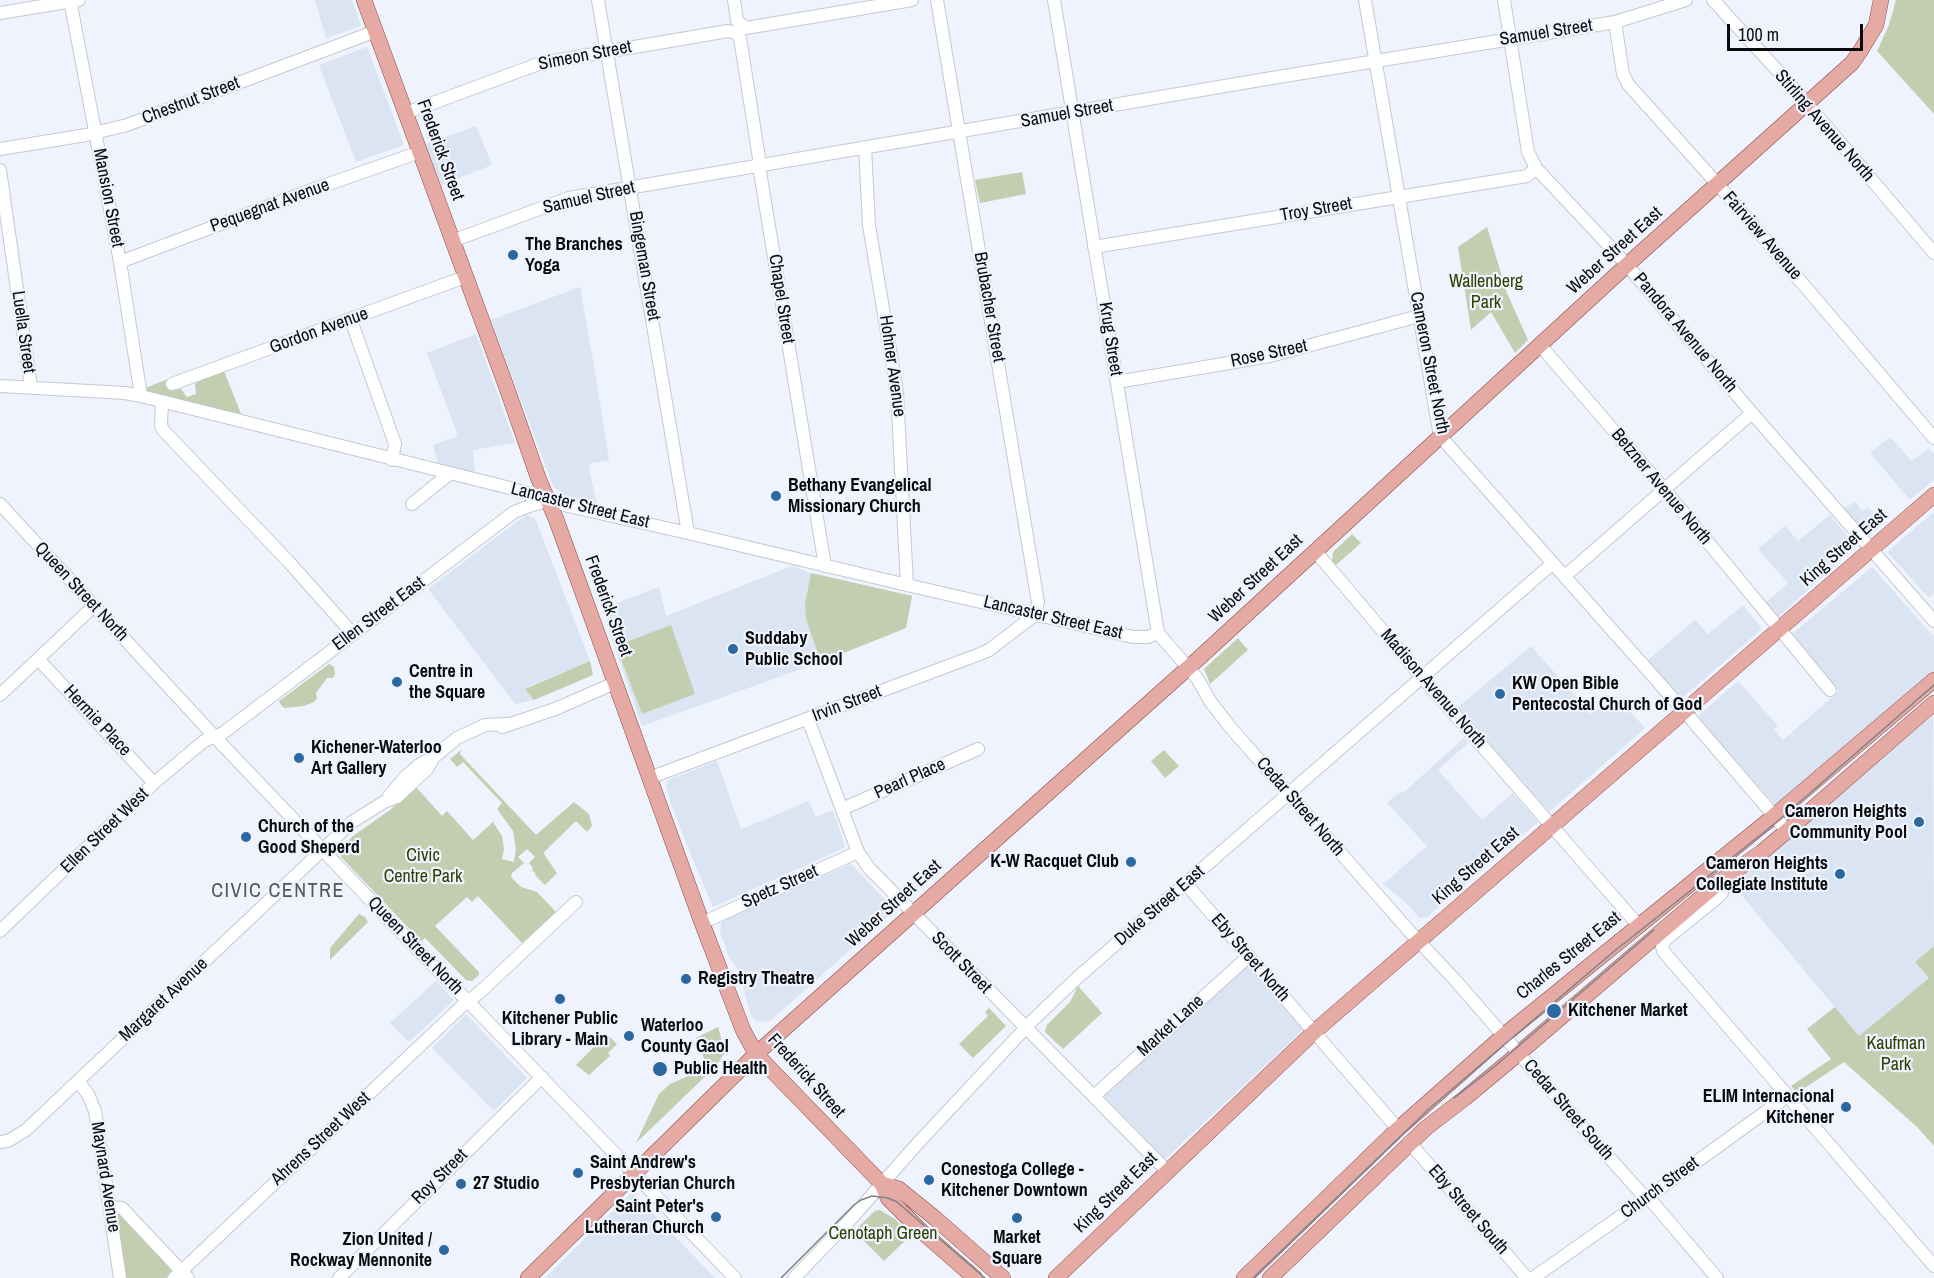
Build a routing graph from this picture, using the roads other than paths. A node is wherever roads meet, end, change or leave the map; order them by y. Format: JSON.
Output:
{"nodes":[{"id":1,"x":74,"y":0,"type":"edge"},
{"id":2,"x":364,"y":0,"type":"edge"},
{"id":3,"x":598,"y":0,"type":"edge"},
{"id":4,"x":734,"y":0,"type":"edge"},
{"id":5,"x":912,"y":0,"type":"edge"},
{"id":6,"x":937,"y":0,"type":"edge"},
{"id":7,"x":1054,"y":0,"type":"edge"},
{"id":8,"x":1365,"y":0,"type":"edge"},
{"id":9,"x":1504,"y":0,"type":"edge"},
{"id":10,"x":1686,"y":0,"type":"edge"},
{"id":11,"x":1713,"y":0,"type":"edge"},
{"id":12,"x":1881,"y":0,"type":"edge"},
{"id":13,"x":0,"y":13,"type":"edge"},
{"id":14,"x":1615,"y":22,"type":"junction"},
{"id":15,"x":738,"y":29,"type":"junction"},
{"id":16,"x":376,"y":31,"type":"junction"},
{"id":17,"x":1511,"y":38,"type":"junction"},
{"id":18,"x":607,"y":52,"type":"junction"},
{"id":19,"x":1376,"y":61,"type":"junction"},
{"id":20,"x":1807,"y":104,"type":"junction"},
{"id":21,"x":406,"y":113,"type":"junction"},
{"id":22,"x":1073,"y":113,"type":"junction"},
{"id":23,"x":960,"y":132,"type":"junction"},
{"id":24,"x":95,"y":133,"type":"junction"},
{"id":25,"x":865,"y":147,"type":"junction"},
{"id":26,"x":0,"y":149,"type":"edge"},
{"id":27,"x":420,"y":152,"type":"junction"},
{"id":28,"x":759,"y":166,"type":"junction"},
{"id":29,"x":1536,"y":168,"type":"junction"},
{"id":30,"x":0,"y":170,"type":"edge"},
{"id":31,"x":1718,"y":184,"type":"junction"},
{"id":32,"x":630,"y":187,"type":"junction"},
{"id":33,"x":1398,"y":196,"type":"junction"},
{"id":34,"x":452,"y":241,"type":"junction"},
{"id":35,"x":1094,"y":247,"type":"junction"},
{"id":36,"x":1934,"y":253,"type":"edge"},
{"id":37,"x":120,"y":262,"type":"junction"},
{"id":38,"x":1627,"y":265,"type":"junction"},
{"id":39,"x":465,"y":277,"type":"junction"},
{"id":40,"x":1419,"y":316,"type":"junction"},
{"id":41,"x":351,"y":320,"type":"junction"},
{"id":42,"x":1540,"y":345,"type":"junction"},
{"id":43,"x":1117,"y":382,"type":"junction"},
{"id":44,"x":172,"y":384,"type":"dead end"},
{"id":45,"x":0,"y":386,"type":"edge"},
{"id":46,"x":31,"y":387,"type":"junction"},
{"id":47,"x":141,"y":396,"type":"junction"},
{"id":48,"x":162,"y":402,"type":"junction"},
{"id":49,"x":1752,"y":413,"type":"junction"},
{"id":50,"x":1440,"y":436,"type":"junction"},
{"id":51,"x":1934,"y":438,"type":"edge"},
{"id":52,"x":392,"y":460,"type":"junction"},
{"id":53,"x":449,"y":474,"type":"junction"},
{"id":54,"x":510,"y":488,"type":"junction"},
{"id":55,"x":1664,"y":489,"type":"junction"},
{"id":56,"x":1934,"y":495,"type":"edge"},
{"id":57,"x":549,"y":501,"type":"junction"},
{"id":58,"x":0,"y":504,"type":"edge"},
{"id":59,"x":412,"y":504,"type":"dead end"},
{"id":60,"x":514,"y":512,"type":"junction"},
{"id":61,"x":688,"y":533,"type":"junction"},
{"id":62,"x":1871,"y":550,"type":"junction"},
{"id":63,"x":1315,"y":551,"type":"junction"},
{"id":64,"x":1553,"y":563,"type":"junction"},
{"id":65,"x":825,"y":566,"type":"junction"},
{"id":66,"x":1565,"y":576,"type":"junction"},
{"id":67,"x":907,"y":585,"type":"junction"},
{"id":68,"x":94,"y":606,"type":"junction"},
{"id":69,"x":1035,"y":615,"type":"junction"},
{"id":70,"x":1934,"y":621,"type":"edge"},
{"id":71,"x":1779,"y":630,"type":"junction"},
{"id":72,"x":1158,"y":633,"type":"junction"},
{"id":73,"x":353,"y":634,"type":"junction"},
{"id":74,"x":38,"y":659,"type":"junction"},
{"id":75,"x":1188,"y":667,"type":"junction"},
{"id":76,"x":1422,"y":677,"type":"junction"},
{"id":77,"x":1934,"y":680,"type":"edge"},
{"id":78,"x":615,"y":683,"type":"junction"},
{"id":79,"x":1830,"y":690,"type":"dead end"},
{"id":80,"x":0,"y":695,"type":"edge"},
{"id":81,"x":1934,"y":703,"type":"edge"},
{"id":82,"x":1684,"y":712,"type":"junction"},
{"id":83,"x":808,"y":719,"type":"junction"},
{"id":84,"x":214,"y":736,"type":"junction"},
{"id":85,"x":978,"y":749,"type":"dead end"},
{"id":86,"x":649,"y":778,"type":"junction"},
{"id":87,"x":154,"y":783,"type":"junction"},
{"id":88,"x":1288,"y":793,"type":"junction"},
{"id":89,"x":842,"y":809,"type":"junction"},
{"id":90,"x":1774,"y":816,"type":"junction"},
{"id":91,"x":1552,"y":826,"type":"junction"},
{"id":92,"x":1787,"y":831,"type":"junction"},
{"id":93,"x":323,"y":850,"type":"junction"},
{"id":94,"x":858,"y":852,"type":"junction"},
{"id":95,"x":1718,"y":883,"type":"junction"},
{"id":96,"x":1186,"y":884,"type":"junction"},
{"id":97,"x":576,"y":902,"type":"dead end"},
{"id":98,"x":913,"y":914,"type":"junction"},
{"id":99,"x":702,"y":923,"type":"junction"},
{"id":100,"x":1638,"y":925,"type":"junction"},
{"id":101,"x":0,"y":931,"type":"edge"},
{"id":102,"x":1419,"y":941,"type":"junction"},
{"id":103,"x":1249,"y":956,"type":"junction"},
{"id":104,"x":469,"y":1001,"type":"junction"},
{"id":105,"x":1025,"y":1028,"type":"junction"},
{"id":106,"x":1314,"y":1032,"type":"junction"},
{"id":107,"x":1503,"y":1036,"type":"junction"},
{"id":108,"x":756,"y":1054,"type":"junction"},
{"id":109,"x":1518,"y":1054,"type":"junction"},
{"id":110,"x":542,"y":1077,"type":"junction"},
{"id":111,"x":78,"y":1081,"type":"junction"},
{"id":112,"x":1094,"y":1096,"type":"junction"},
{"id":113,"x":1786,"y":1096,"type":"junction"},
{"id":114,"x":1398,"y":1129,"type":"junction"},
{"id":115,"x":0,"y":1142,"type":"edge"},
{"id":116,"x":1410,"y":1142,"type":"junction"},
{"id":117,"x":1167,"y":1172,"type":"junction"},
{"id":118,"x":635,"y":1173,"type":"junction"},
{"id":119,"x":882,"y":1184,"type":"junction"},
{"id":120,"x":1648,"y":1197,"type":"junction"},
{"id":121,"x":110,"y":1207,"type":"junction"},
{"id":122,"x":1934,"y":1266,"type":"edge"},
{"id":123,"x":181,"y":1276,"type":"edge"},
{"id":124,"x":120,"y":1278,"type":"edge"},
{"id":125,"x":339,"y":1278,"type":"edge"},
{"id":126,"x":528,"y":1278,"type":"edge"},
{"id":127,"x":735,"y":1278,"type":"edge"},
{"id":128,"x":794,"y":1278,"type":"edge"},
{"id":129,"x":975,"y":1278,"type":"edge"},
{"id":130,"x":1003,"y":1278,"type":"edge"},
{"id":131,"x":1056,"y":1278,"type":"edge"},
{"id":132,"x":1244,"y":1278,"type":"edge"},
{"id":133,"x":1270,"y":1278,"type":"edge"},
{"id":134,"x":1527,"y":1278,"type":"edge"},
{"id":135,"x":1533,"y":1278,"type":"edge"},
{"id":136,"x":1716,"y":1278,"type":"edge"}],
"edges":[{"from":1,"to":13,"type":"street"},
{"from":1,"to":24,"type":"street","name":"Mansion Street"},
{"from":2,"to":16,"type":"main road","name":"Frederick Street"},
{"from":3,"to":18,"type":"street","name":"Bingeman Street"},
{"from":4,"to":15,"type":"street","name":"Chapel Street"},
{"from":5,"to":15,"type":"street","name":"Simeon Street"},
{"from":6,"to":23,"type":"street","name":"Brubacher Street"},
{"from":7,"to":22,"type":"street","name":"Krug Street"},
{"from":8,"to":19,"type":"street","name":"Cameron Street North"},
{"from":9,"to":17,"type":"street","name":"Pandora Avenue North"},
{"from":10,"to":14,"type":"street","name":"Samuel Street"},
{"from":11,"to":20,"type":"street","name":"Stirling Avenue North"},
{"from":12,"to":20,"type":"main road","name":"Weber Street East"},
{"from":14,"to":17,"type":"street","name":"Samuel Street"},
{"from":14,"to":31,"type":"street","name":"Fairview Avenue"},
{"from":15,"to":18,"type":"street","name":"Simeon Street"},
{"from":15,"to":28,"type":"street","name":"Chapel Street"},
{"from":16,"to":21,"type":"main road","name":"Frederick Street"},
{"from":16,"to":24,"type":"street","name":"Chestnut Street"},
{"from":17,"to":19,"type":"street","name":"Samuel Street"},
{"from":17,"to":29,"type":"street","name":"Pandora Avenue North"},
{"from":18,"to":21,"type":"street","name":"Simeon Street"},
{"from":18,"to":32,"type":"street","name":"Bingeman Street"},
{"from":19,"to":22,"type":"street","name":"Samuel Street"},
{"from":19,"to":33,"type":"street","name":"Cameron Street North"},
{"from":20,"to":31,"type":"main road","name":"Weber Street East"},
{"from":20,"to":36,"type":"street","name":"Stirling Avenue North"},
{"from":21,"to":27,"type":"main road","name":"Frederick Street"},
{"from":22,"to":23,"type":"street","name":"Samuel Street"},
{"from":22,"to":35,"type":"street","name":"Krug Street"},
{"from":23,"to":25,"type":"street","name":"Samuel Street"},
{"from":23,"to":69,"type":"street","name":"Brubacher Street"},
{"from":24,"to":26,"type":"street","name":"Chestnut Street"},
{"from":24,"to":37,"type":"street","name":"Mansion Street"},
{"from":25,"to":28,"type":"street","name":"Samuel Street"},
{"from":25,"to":67,"type":"street","name":"Hohner Avenue"},
{"from":27,"to":34,"type":"main road","name":"Frederick Street"},
{"from":27,"to":37,"type":"street","name":"Pequegnat Avenue"},
{"from":28,"to":32,"type":"street","name":"Samuel Street"},
{"from":28,"to":65,"type":"street","name":"Chapel Street"},
{"from":29,"to":33,"type":"street","name":"Troy Street"},
{"from":29,"to":38,"type":"street","name":"Pandora Avenue North"},
{"from":30,"to":46,"type":"street","name":"Luella Street"},
{"from":31,"to":38,"type":"main road","name":"Weber Street East"},
{"from":31,"to":51,"type":"street","name":"Fairview Avenue"},
{"from":32,"to":34,"type":"street","name":"Samuel Street"},
{"from":32,"to":61,"type":"street","name":"Bingeman Street"},
{"from":33,"to":35,"type":"street","name":"Troy Street"},
{"from":33,"to":40,"type":"street","name":"Cameron Street North"},
{"from":34,"to":39,"type":"main road","name":"Frederick Street"},
{"from":35,"to":43,"type":"street","name":"Krug Street"},
{"from":37,"to":47,"type":"street","name":"Mansion Street"},
{"from":38,"to":42,"type":"main road","name":"Weber Street East"},
{"from":38,"to":49,"type":"street","name":"Pandora Avenue North"},
{"from":39,"to":41,"type":"street","name":"Gordon Avenue"},
{"from":39,"to":57,"type":"main road","name":"Frederick Street"},
{"from":40,"to":43,"type":"street","name":"Rose Street"},
{"from":40,"to":50,"type":"street","name":"Cameron Street North"},
{"from":41,"to":44,"type":"street","name":"Gordon Avenue"},
{"from":41,"to":52,"type":"street"},
{"from":42,"to":50,"type":"main road","name":"Weber Street East"},
{"from":42,"to":55,"type":"street","name":"Betzner Avenue North"},
{"from":43,"to":72,"type":"street","name":"Krug Street"},
{"from":45,"to":46,"type":"street","name":"Lancaster Street East"},
{"from":46,"to":47,"type":"street","name":"Lancaster Street East"},
{"from":47,"to":48,"type":"street","name":"Lancaster Street East"},
{"from":48,"to":52,"type":"street","name":"Lancaster Street East"},
{"from":48,"to":73,"type":"street"},
{"from":49,"to":55,"type":"street"},
{"from":49,"to":62,"type":"street","name":"Pandora Avenue North"},
{"from":50,"to":63,"type":"main road","name":"Weber Street East"},
{"from":50,"to":64,"type":"street","name":"Cameron Street North"},
{"from":52,"to":53,"type":"street","name":"Lancaster Street East"},
{"from":53,"to":54,"type":"street","name":"Lancaster Street East"},
{"from":53,"to":59,"type":"street"},
{"from":54,"to":57,"type":"street","name":"Lancaster Street East"},
{"from":54,"to":60,"type":"street"},
{"from":55,"to":66,"type":"street"},
{"from":55,"to":71,"type":"street","name":"Betzner Avenue North"},
{"from":56,"to":62,"type":"main road","name":"King Street East"},
{"from":57,"to":60,"type":"street","name":"Ellen Street East"},
{"from":57,"to":61,"type":"street","name":"Lancaster Street East"},
{"from":57,"to":78,"type":"main road","name":"Frederick Street"},
{"from":58,"to":68,"type":"street","name":"Queen Street North"},
{"from":60,"to":73,"type":"street","name":"Ellen Street East"},
{"from":61,"to":65,"type":"street","name":"Lancaster Street East"},
{"from":62,"to":70,"type":"street","name":"Pandora Avenue North"},
{"from":62,"to":71,"type":"main road","name":"King Street East"},
{"from":63,"to":75,"type":"main road","name":"Weber Street East"},
{"from":63,"to":76,"type":"street","name":"Madison Avenue North"},
{"from":64,"to":66,"type":"street","name":"Cameron Street North"},
{"from":64,"to":76,"type":"street","name":"Duke Street East"},
{"from":65,"to":67,"type":"street","name":"Lancaster Street East"},
{"from":66,"to":82,"type":"street","name":"Cameron Street North"},
{"from":67,"to":69,"type":"street","name":"Lancaster Street East"},
{"from":68,"to":74,"type":"street"},
{"from":68,"to":84,"type":"street","name":"Queen Street North"},
{"from":69,"to":72,"type":"street","name":"Lancaster Street East"},
{"from":69,"to":83,"type":"street","name":"Irvin Street"},
{"from":71,"to":79,"type":"street","name":"Betzner Avenue North"},
{"from":71,"to":82,"type":"main road","name":"King Street East"},
{"from":72,"to":75,"type":"street"},
{"from":73,"to":84,"type":"street","name":"Ellen Street East"},
{"from":74,"to":80,"type":"street"},
{"from":74,"to":87,"type":"street","name":"Hermie Place"},
{"from":75,"to":88,"type":"street","name":"Cedar Street North"},
{"from":75,"to":98,"type":"main road","name":"Weber Street East"},
{"from":76,"to":88,"type":"street","name":"Duke Street East"},
{"from":76,"to":91,"type":"street","name":"Madison Avenue North"},
{"from":77,"to":90,"type":"main road","name":"Charles Street East"},
{"from":78,"to":86,"type":"main road","name":"Frederick Street"},
{"from":78,"to":93,"type":"street","name":"Margaret Avenue"},
{"from":81,"to":92,"type":"main road"},
{"from":82,"to":90,"type":"street","name":"Cameron Street North"},
{"from":82,"to":91,"type":"main road","name":"King Street East"},
{"from":83,"to":86,"type":"street","name":"Irvin Street"},
{"from":83,"to":89,"type":"street","name":"Scott Street"},
{"from":84,"to":87,"type":"street","name":"Ellen Street West"},
{"from":84,"to":93,"type":"street","name":"Queen Street North"},
{"from":85,"to":89,"type":"street","name":"Pearl Place"},
{"from":86,"to":99,"type":"main road","name":"Frederick Street"},
{"from":87,"to":101,"type":"street","name":"Ellen Street West"},
{"from":88,"to":96,"type":"street","name":"Duke Street East"},
{"from":88,"to":102,"type":"street","name":"Cedar Street North"},
{"from":89,"to":94,"type":"street","name":"Scott Street"},
{"from":90,"to":92,"type":"street","name":"Cameron Street North"},
{"from":90,"to":100,"type":"main road","name":"Charles Street East"},
{"from":91,"to":100,"type":"street","name":"Madison Avenue North"},
{"from":91,"to":102,"type":"main road","name":"King Street East"},
{"from":92,"to":95,"type":"main road"},
{"from":93,"to":104,"type":"street","name":"Queen Street North"},
{"from":93,"to":111,"type":"street","name":"Margaret Avenue"},
{"from":94,"to":98,"type":"street","name":"Scott Street"},
{"from":94,"to":99,"type":"street","name":"Spetz Street"},
{"from":95,"to":109,"type":"main road"},
{"from":95,"to":113,"type":"street"},
{"from":96,"to":103,"type":"street","name":"Eby Street North"},
{"from":96,"to":105,"type":"street","name":"Duke Street East"},
{"from":97,"to":104,"type":"street","name":"Ahrens Street West"},
{"from":98,"to":105,"type":"street","name":"Scott Street"},
{"from":98,"to":108,"type":"main road","name":"Weber Street East"},
{"from":99,"to":108,"type":"main road","name":"Frederick Street"},
{"from":100,"to":107,"type":"main road","name":"Charles Street East"},
{"from":102,"to":106,"type":"main road","name":"King Street East"},
{"from":102,"to":107,"type":"street","name":"Cedar Street South"},
{"from":103,"to":106,"type":"street","name":"Eby Street North"},
{"from":103,"to":112,"type":"street","name":"Market Lane"},
{"from":104,"to":110,"type":"street","name":"Queen Street North"},
{"from":104,"to":123,"type":"street","name":"Ahrens Street West"},
{"from":105,"to":112,"type":"street","name":"Scott Street"},
{"from":105,"to":119,"type":"street","name":"Duke Street East"},
{"from":106,"to":114,"type":"street"},
{"from":106,"to":117,"type":"main road","name":"King Street East"},
{"from":107,"to":109,"type":"street","name":"Cedar Street South"},
{"from":107,"to":114,"type":"main road","name":"Charles Street East"},
{"from":108,"to":118,"type":"main road","name":"Weber Street East"},
{"from":108,"to":119,"type":"main road","name":"Frederick Street"},
{"from":109,"to":116,"type":"main road"},
{"from":109,"to":120,"type":"street","name":"Cedar Street South"},
{"from":110,"to":118,"type":"street","name":"Queen Street North"},
{"from":110,"to":125,"type":"street","name":"Roy Street"},
{"from":111,"to":115,"type":"street","name":"Margaret Avenue"},
{"from":111,"to":121,"type":"street","name":"Maynard Avenue"},
{"from":112,"to":117,"type":"street","name":"Scott Street"},
{"from":113,"to":120,"type":"street","name":"Church Street"},
{"from":113,"to":122,"type":"street"},
{"from":114,"to":132,"type":"main road","name":"Charles Street East"},
{"from":116,"to":133,"type":"main road"},
{"from":116,"to":134,"type":"street","name":"Eby Street South"},
{"from":117,"to":131,"type":"main road","name":"King Street East"},
{"from":118,"to":126,"type":"main road","name":"Weber Street East"},
{"from":118,"to":127,"type":"street","name":"Queen Street North"},
{"from":119,"to":128,"type":"street","name":"Duke Street East"},
{"from":119,"to":129,"type":"main road","name":"Frederick Street"},
{"from":119,"to":130,"type":"main road","name":"Frederick Street"},
{"from":120,"to":135,"type":"street","name":"Church Street"},
{"from":120,"to":136,"type":"street","name":"Cedar Street South"},
{"from":121,"to":123,"type":"street"},
{"from":121,"to":124,"type":"street","name":"Maynard Avenue"}]}
